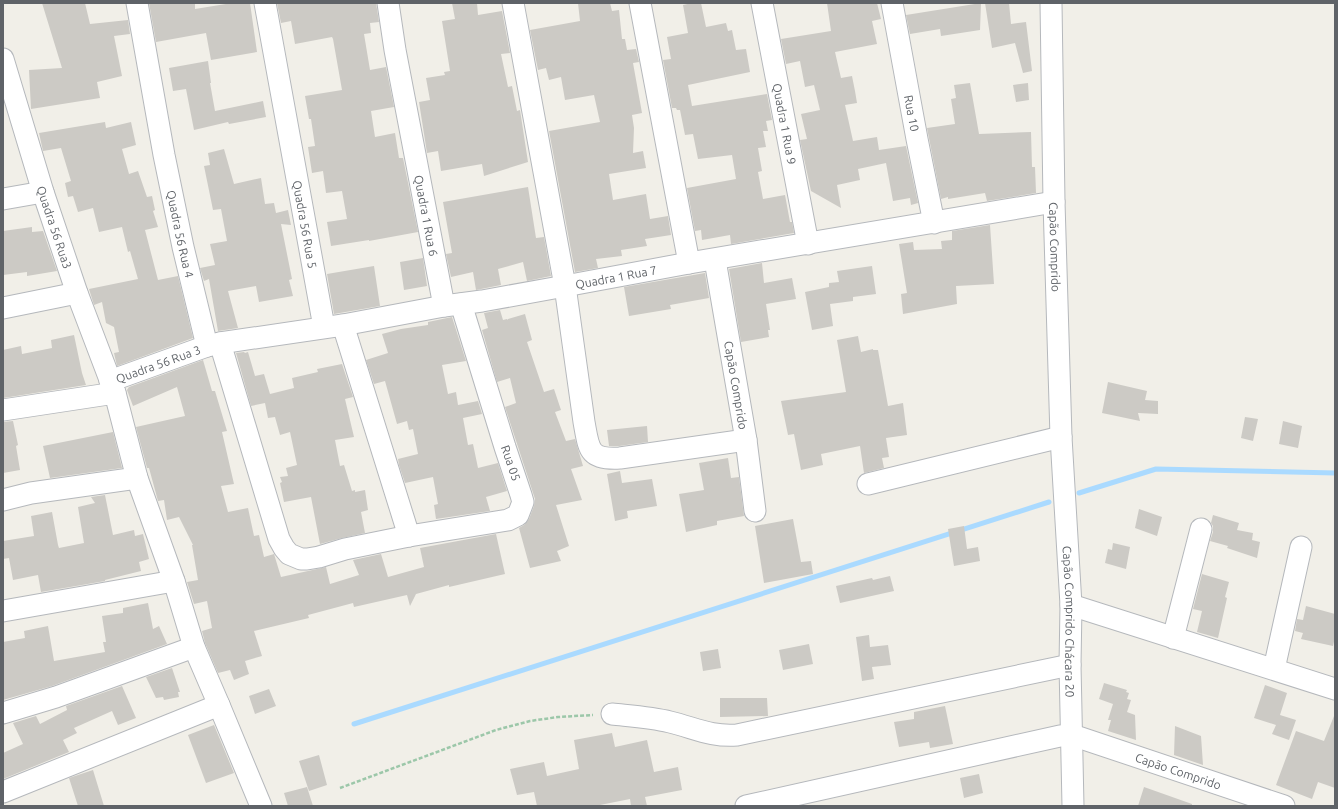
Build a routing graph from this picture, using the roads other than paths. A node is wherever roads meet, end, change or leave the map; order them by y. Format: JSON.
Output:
{"nodes":[{"id":1,"x":137,"y":3,"type":"edge"},
{"id":2,"x":265,"y":3,"type":"edge"},
{"id":3,"x":388,"y":3,"type":"edge"},
{"id":4,"x":513,"y":3,"type":"edge"},
{"id":5,"x":640,"y":3,"type":"edge"},
{"id":6,"x":762,"y":3,"type":"edge"},
{"id":7,"x":892,"y":3,"type":"edge"},
{"id":8,"x":1051,"y":3,"type":"edge"},
{"id":9,"x":3,"y":59,"type":"edge"},
{"id":10,"x":43,"y":192,"type":"junction"},
{"id":11,"x":3,"y":199,"type":"edge"},
{"id":12,"x":1054,"y":202,"type":"junction"},
{"id":13,"x":934,"y":223,"type":"junction"},
{"id":14,"x":808,"y":244,"type":"junction"},
{"id":15,"x":715,"y":260,"type":"junction"},
{"id":16,"x":689,"y":263,"type":"junction"},
{"id":17,"x":566,"y":286,"type":"junction"},
{"id":18,"x":77,"y":293,"type":"junction"},
{"id":19,"x":452,"y":305,"type":"junction"},
{"id":20,"x":3,"y":308,"type":"edge"},
{"id":21,"x":333,"y":326,"type":"junction"},
{"id":22,"x":213,"y":345,"type":"junction"},
{"id":23,"x":112,"y":387,"type":"junction"},
{"id":24,"x":3,"y":410,"type":"edge"},
{"id":25,"x":1060,"y":437,"type":"junction"},
{"id":26,"x":746,"y":440,"type":"junction"},
{"id":27,"x":138,"y":478,"type":"junction"},
{"id":28,"x":868,"y":484,"type":"dead end"},
{"id":29,"x":3,"y":500,"type":"edge"},
{"id":30,"x":755,"y":511,"type":"dead end"},
{"id":31,"x":1201,"y":529,"type":"dead end"},
{"id":32,"x":409,"y":536,"type":"junction"},
{"id":33,"x":1301,"y":547,"type":"dead end"},
{"id":34,"x":174,"y":581,"type":"junction"},
{"id":35,"x":1071,"y":605,"type":"junction"},
{"id":36,"x":3,"y":611,"type":"edge"},
{"id":37,"x":1173,"y":638,"type":"junction"},
{"id":38,"x":194,"y":647,"type":"junction"},
{"id":39,"x":1070,"y":665,"type":"junction"},
{"id":40,"x":1274,"y":670,"type":"junction"},
{"id":41,"x":1335,"y":689,"type":"edge"},
{"id":42,"x":219,"y":704,"type":"junction"},
{"id":43,"x":3,"y":713,"type":"edge"},
{"id":44,"x":612,"y":714,"type":"road end"},
{"id":45,"x":1072,"y":735,"type":"junction"},
{"id":46,"x":3,"y":792,"type":"edge"},
{"id":47,"x":261,"y":806,"type":"edge"},
{"id":48,"x":746,"y":806,"type":"edge"},
{"id":49,"x":1073,"y":806,"type":"edge"},
{"id":50,"x":1284,"y":806,"type":"edge"}],
"edges":[{"from":1,"to":22,"type":"street","name":"Quadra 56 Rua 4"},
{"from":2,"to":21,"type":"street","name":"Quadra 56 Rua 5"},
{"from":3,"to":19,"type":"street","name":"Quadra 1 Rua 6"},
{"from":4,"to":17,"type":"street","name":"Quadra 1 Rua 7"},
{"from":5,"to":16,"type":"street"},
{"from":6,"to":14,"type":"street","name":"Quadra 1 Rua 9"},
{"from":7,"to":13,"type":"street","name":"Rua 10"},
{"from":8,"to":12,"type":"street"},
{"from":9,"to":10,"type":"street","name":"Quadra 56 Rua3"},
{"from":10,"to":11,"type":"street"},
{"from":10,"to":18,"type":"street","name":"Quadra 56 Rua3"},
{"from":12,"to":13,"type":"street","name":"Capão Comprido"},
{"from":12,"to":25,"type":"street","name":"Capão Comprido"},
{"from":13,"to":14,"type":"street","name":"Capão Comprido"},
{"from":14,"to":15,"type":"street","name":"Capão Comprido"},
{"from":15,"to":16,"type":"street","name":"Capão Comprido"},
{"from":15,"to":26,"type":"street","name":"Capão Comprido"},
{"from":16,"to":17,"type":"street","name":"Quadra 1 Rua 7"},
{"from":17,"to":19,"type":"street"},
{"from":17,"to":26,"type":"street"},
{"from":18,"to":20,"type":"street"},
{"from":18,"to":23,"type":"street","name":"Quadra 56 Rua3"},
{"from":19,"to":21,"type":"street"},
{"from":19,"to":32,"type":"street","name":"Rua 05"},
{"from":21,"to":22,"type":"street"},
{"from":21,"to":32,"type":"street","name":"Quadra 56 Rua 5"},
{"from":22,"to":23,"type":"street","name":"Quadra 56 Rua 3"},
{"from":22,"to":32,"type":"street","name":"Quadra 56 Rua 4"},
{"from":23,"to":24,"type":"street","name":"Quadra 56 Rua 3"},
{"from":23,"to":27,"type":"street","name":"Quadra 56 Rua3"},
{"from":25,"to":28,"type":"street"},
{"from":25,"to":35,"type":"street","name":"Capão Comprido Chácara 20"},
{"from":26,"to":30,"type":"street","name":"Capão Comprido"},
{"from":27,"to":29,"type":"street"},
{"from":27,"to":34,"type":"street","name":"Quadra 56 Rua3"},
{"from":31,"to":37,"type":"street"},
{"from":33,"to":40,"type":"street"},
{"from":34,"to":36,"type":"street"},
{"from":34,"to":38,"type":"street","name":"Quadra 56 Rua3"},
{"from":35,"to":37,"type":"street"},
{"from":35,"to":39,"type":"street","name":"Capão Comprido Chácara 20"},
{"from":37,"to":40,"type":"street"},
{"from":38,"to":42,"type":"street","name":"Quadra 56 Rua3"},
{"from":38,"to":43,"type":"street"},
{"from":39,"to":44,"type":"street"},
{"from":39,"to":45,"type":"street","name":"Capão Comprido Chácara 20"},
{"from":40,"to":41,"type":"street"},
{"from":42,"to":46,"type":"street"},
{"from":42,"to":47,"type":"street","name":"Quadra 56 Rua3"},
{"from":45,"to":48,"type":"street"},
{"from":45,"to":49,"type":"street","name":"Capão Comprido Chácara 20"},
{"from":45,"to":50,"type":"street","name":"Capão Comprido"}]}
